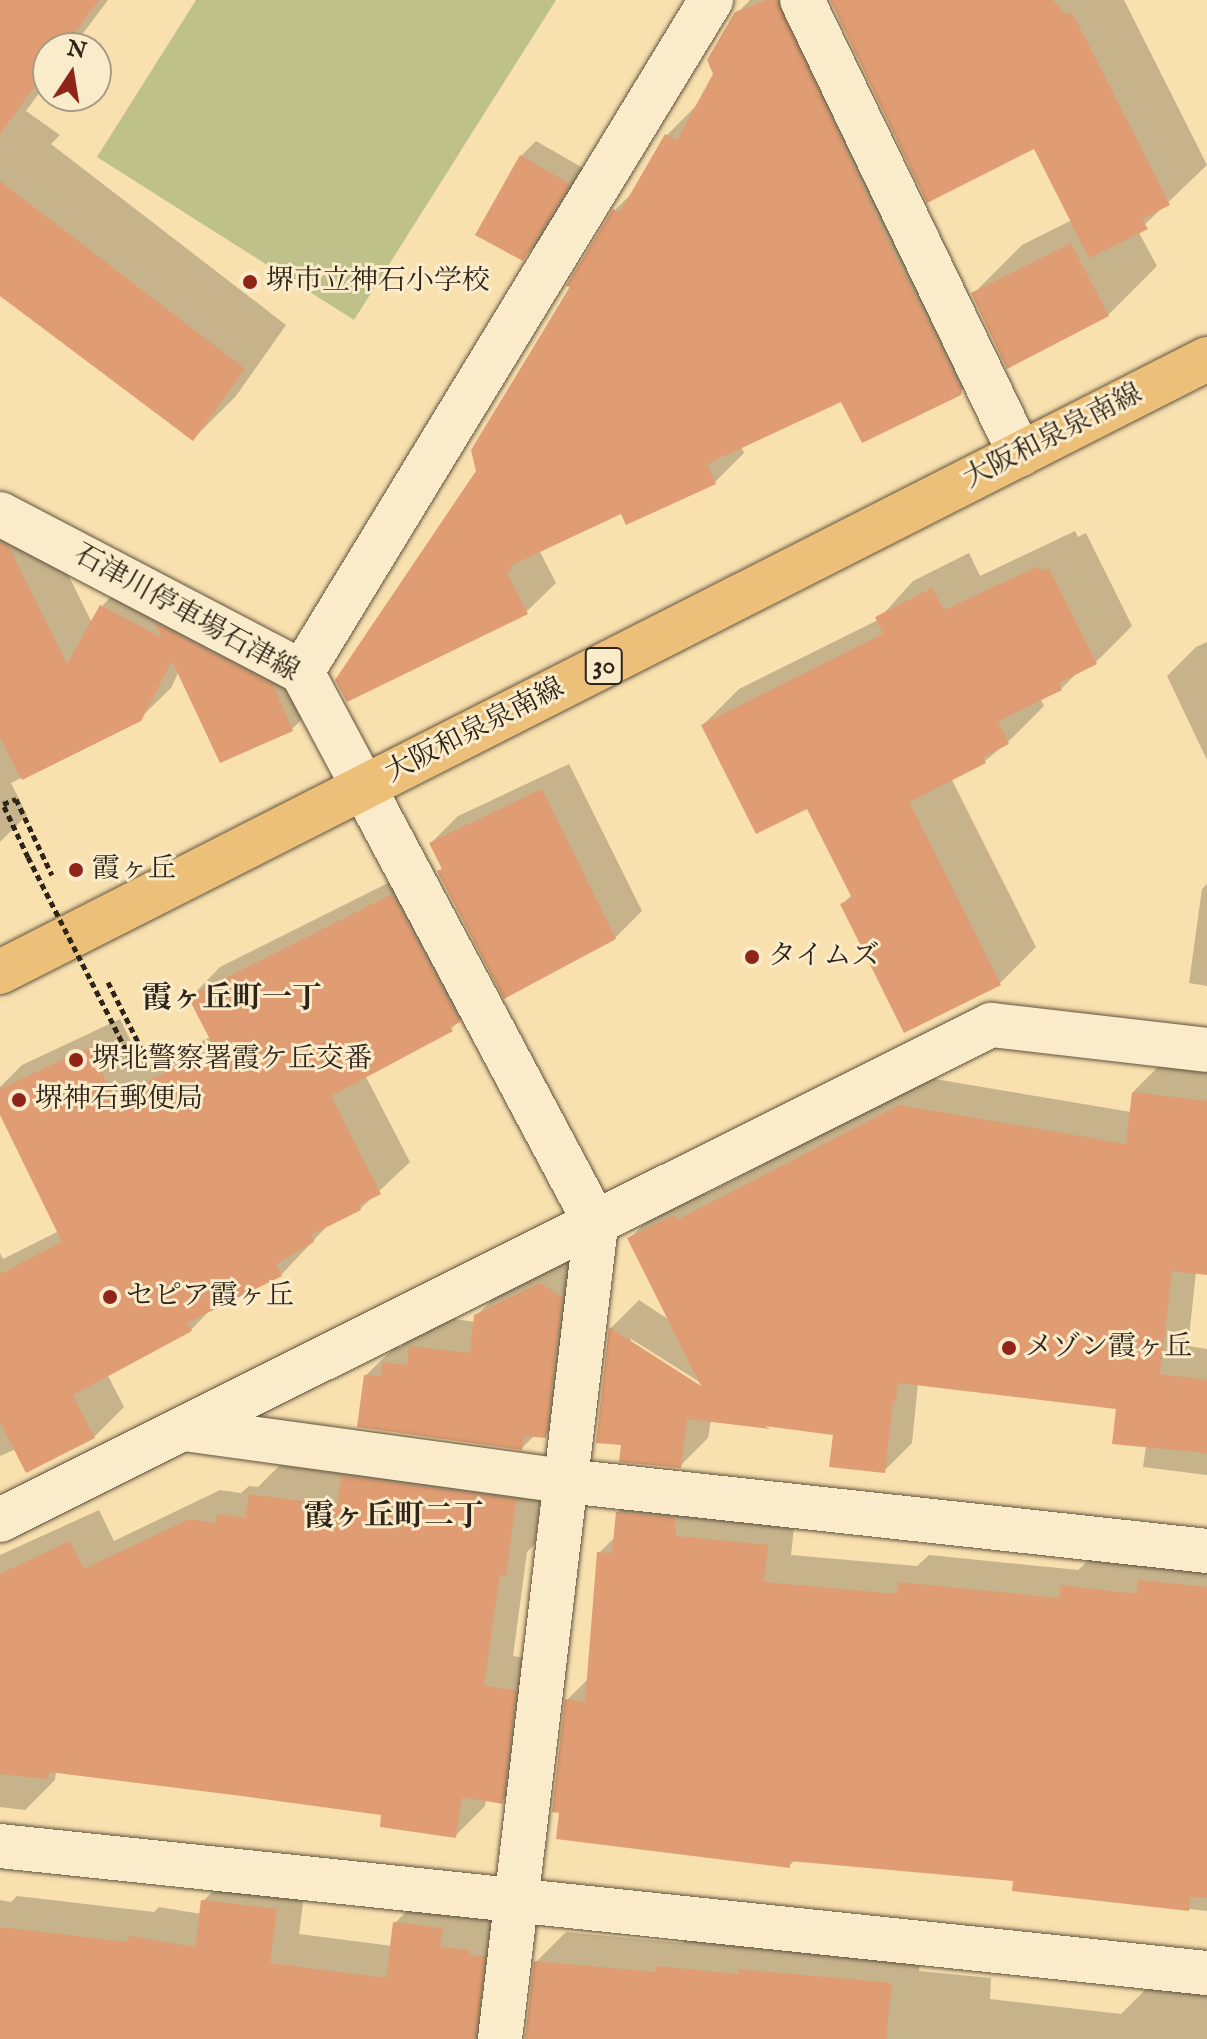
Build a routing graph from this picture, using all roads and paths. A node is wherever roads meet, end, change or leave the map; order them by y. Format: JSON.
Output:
{"nodes":[{"id":1,"x":711,"y":0,"type":"edge"},
{"id":2,"x":802,"y":0,"type":"edge"},
{"id":3,"x":1207,"y":359,"type":"edge"},
{"id":4,"x":1020,"y":454,"type":"junction"},
{"id":5,"x":0,"y":514,"type":"edge"},
{"id":6,"x":302,"y":672,"type":"junction"},
{"id":7,"x":364,"y":788,"type":"junction"},
{"id":8,"x":52,"y":875,"type":"dead end"},
{"id":9,"x":0,"y":972,"type":"edge"},
{"id":10,"x":108,"y":982,"type":"dead end"},
{"id":11,"x":1207,"y":1050,"type":"edge"},
{"id":12,"x":596,"y":1225,"type":"junction"},
{"id":13,"x":184,"y":1429,"type":"junction"},
{"id":14,"x":566,"y":1481,"type":"junction"},
{"id":15,"x":0,"y":1520,"type":"edge"},
{"id":16,"x":1207,"y":1551,"type":"edge"},
{"id":17,"x":0,"y":1846,"type":"edge"},
{"id":18,"x":517,"y":1898,"type":"junction"},
{"id":19,"x":1207,"y":1973,"type":"edge"},
{"id":20,"x":500,"y":2039,"type":"edge"}],
"edges":[{"from":1,"to":6,"type":"street"},
{"from":2,"to":4,"type":"street"},
{"from":3,"to":4,"type":"main road","name":"大阪和泉泉南線","number":"30"},
{"from":4,"to":7,"type":"main road","name":"大阪和泉泉南線","number":"30"},
{"from":5,"to":6,"type":"street","name":"石津川停車場石津線"},
{"from":6,"to":7,"type":"street","name":"石津川停車場石津線"},
{"from":7,"to":9,"type":"main road","name":"大阪和泉泉南線","number":"30"},
{"from":7,"to":12,"type":"street","name":"石津川停車場石津線"},
{"from":8,"to":10,"type":"path","bridge":true},
{"from":11,"to":12,"type":"street"},
{"from":12,"to":13,"type":"street"},
{"from":12,"to":14,"type":"street"},
{"from":13,"to":14,"type":"street"},
{"from":13,"to":15,"type":"street"},
{"from":14,"to":16,"type":"street"},
{"from":14,"to":18,"type":"street"},
{"from":17,"to":18,"type":"street"},
{"from":18,"to":19,"type":"street"},
{"from":18,"to":20,"type":"street"}]}
